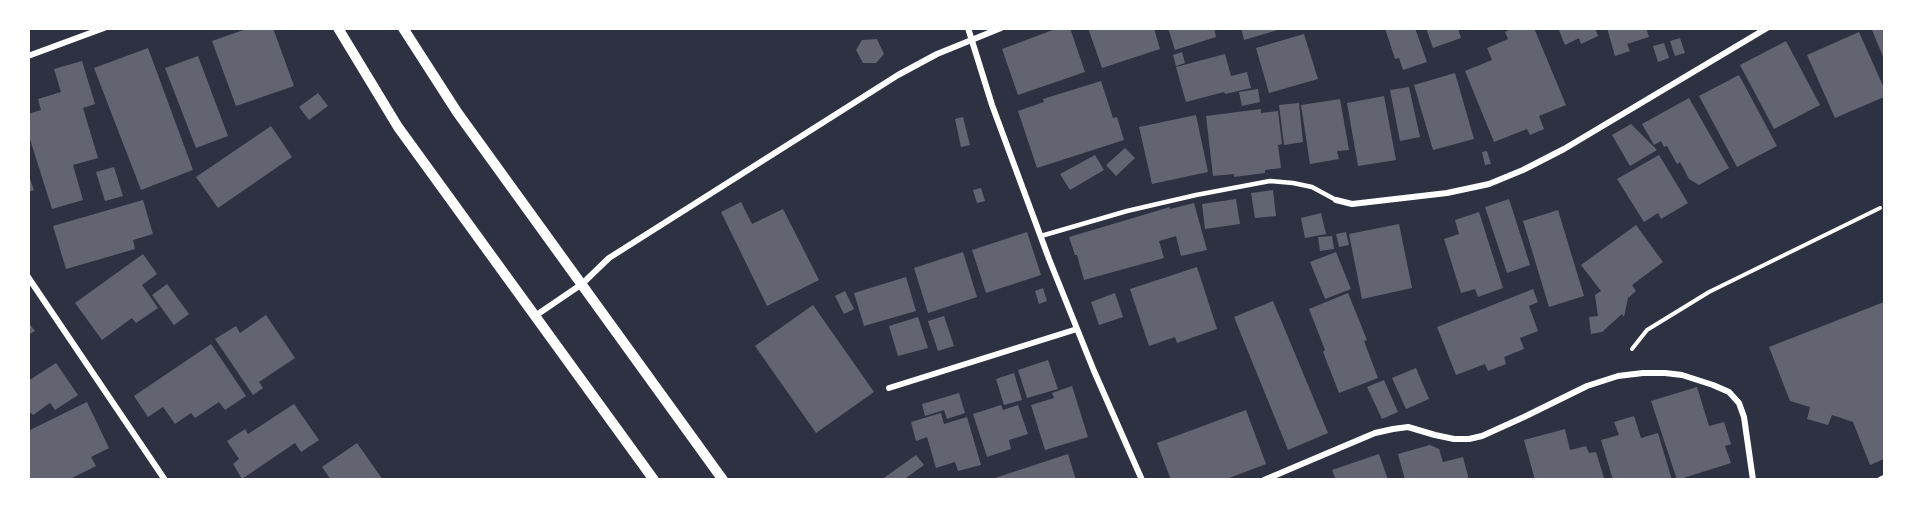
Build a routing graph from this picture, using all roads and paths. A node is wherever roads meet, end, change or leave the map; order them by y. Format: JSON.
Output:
{"nodes":[{"id":1,"x":104,"y":28,"type":"edge"},
{"id":2,"x":338,"y":28,"type":"edge"},
{"id":3,"x":403,"y":28,"type":"edge"},
{"id":4,"x":968,"y":28,"type":"edge"},
{"id":5,"x":1001,"y":28,"type":"edge"},
{"id":6,"x":1767,"y":28,"type":"edge"},
{"id":7,"x":971,"y":39,"type":"junction"},
{"id":8,"x":28,"y":56,"type":"edge"},
{"id":9,"x":1336,"y":200,"type":"joint"},
{"id":10,"x":1880,"y":208,"type":"dead end"},
{"id":11,"x":1041,"y":236,"type":"junction"},
{"id":12,"x":28,"y":277,"type":"edge"},
{"id":13,"x":582,"y":284,"type":"junction"},
{"id":14,"x":535,"y":316,"type":"junction"},
{"id":15,"x":1077,"y":329,"type":"junction"},
{"id":16,"x":1618,"y":376,"type":"junction"},
{"id":17,"x":889,"y":388,"type":"dead end"},
{"id":18,"x":164,"y":478,"type":"edge"},
{"id":19,"x":1884,"y":478,"type":"edge"},
{"id":20,"x":155,"y":480,"type":"edge"},
{"id":21,"x":654,"y":480,"type":"edge"},
{"id":22,"x":723,"y":480,"type":"edge"},
{"id":23,"x":1142,"y":480,"type":"edge"},
{"id":24,"x":1264,"y":480,"type":"edge"},
{"id":25,"x":1753,"y":480,"type":"edge"},
{"id":26,"x":1880,"y":480,"type":"edge"}],
"edges":[{"from":1,"to":8,"type":"street"},
{"from":2,"to":14,"type":"street"},
{"from":3,"to":13,"type":"street"},
{"from":4,"to":7,"type":"street"},
{"from":5,"to":7,"type":"street"},
{"from":6,"to":9,"type":"street"},
{"from":7,"to":11,"type":"street"},
{"from":7,"to":13,"type":"street"},
{"from":9,"to":11,"type":"lane"},
{"from":10,"to":16,"type":"path"},
{"from":11,"to":15,"type":"street"},
{"from":12,"to":18,"type":"street"},
{"from":13,"to":14,"type":"street"},
{"from":13,"to":22,"type":"street"},
{"from":14,"to":21,"type":"street"},
{"from":15,"to":17,"type":"street"},
{"from":15,"to":23,"type":"street"},
{"from":16,"to":24,"type":"street"},
{"from":16,"to":25,"type":"street"},
{"from":18,"to":20,"type":"street"},
{"from":19,"to":26,"type":"street"}]}
